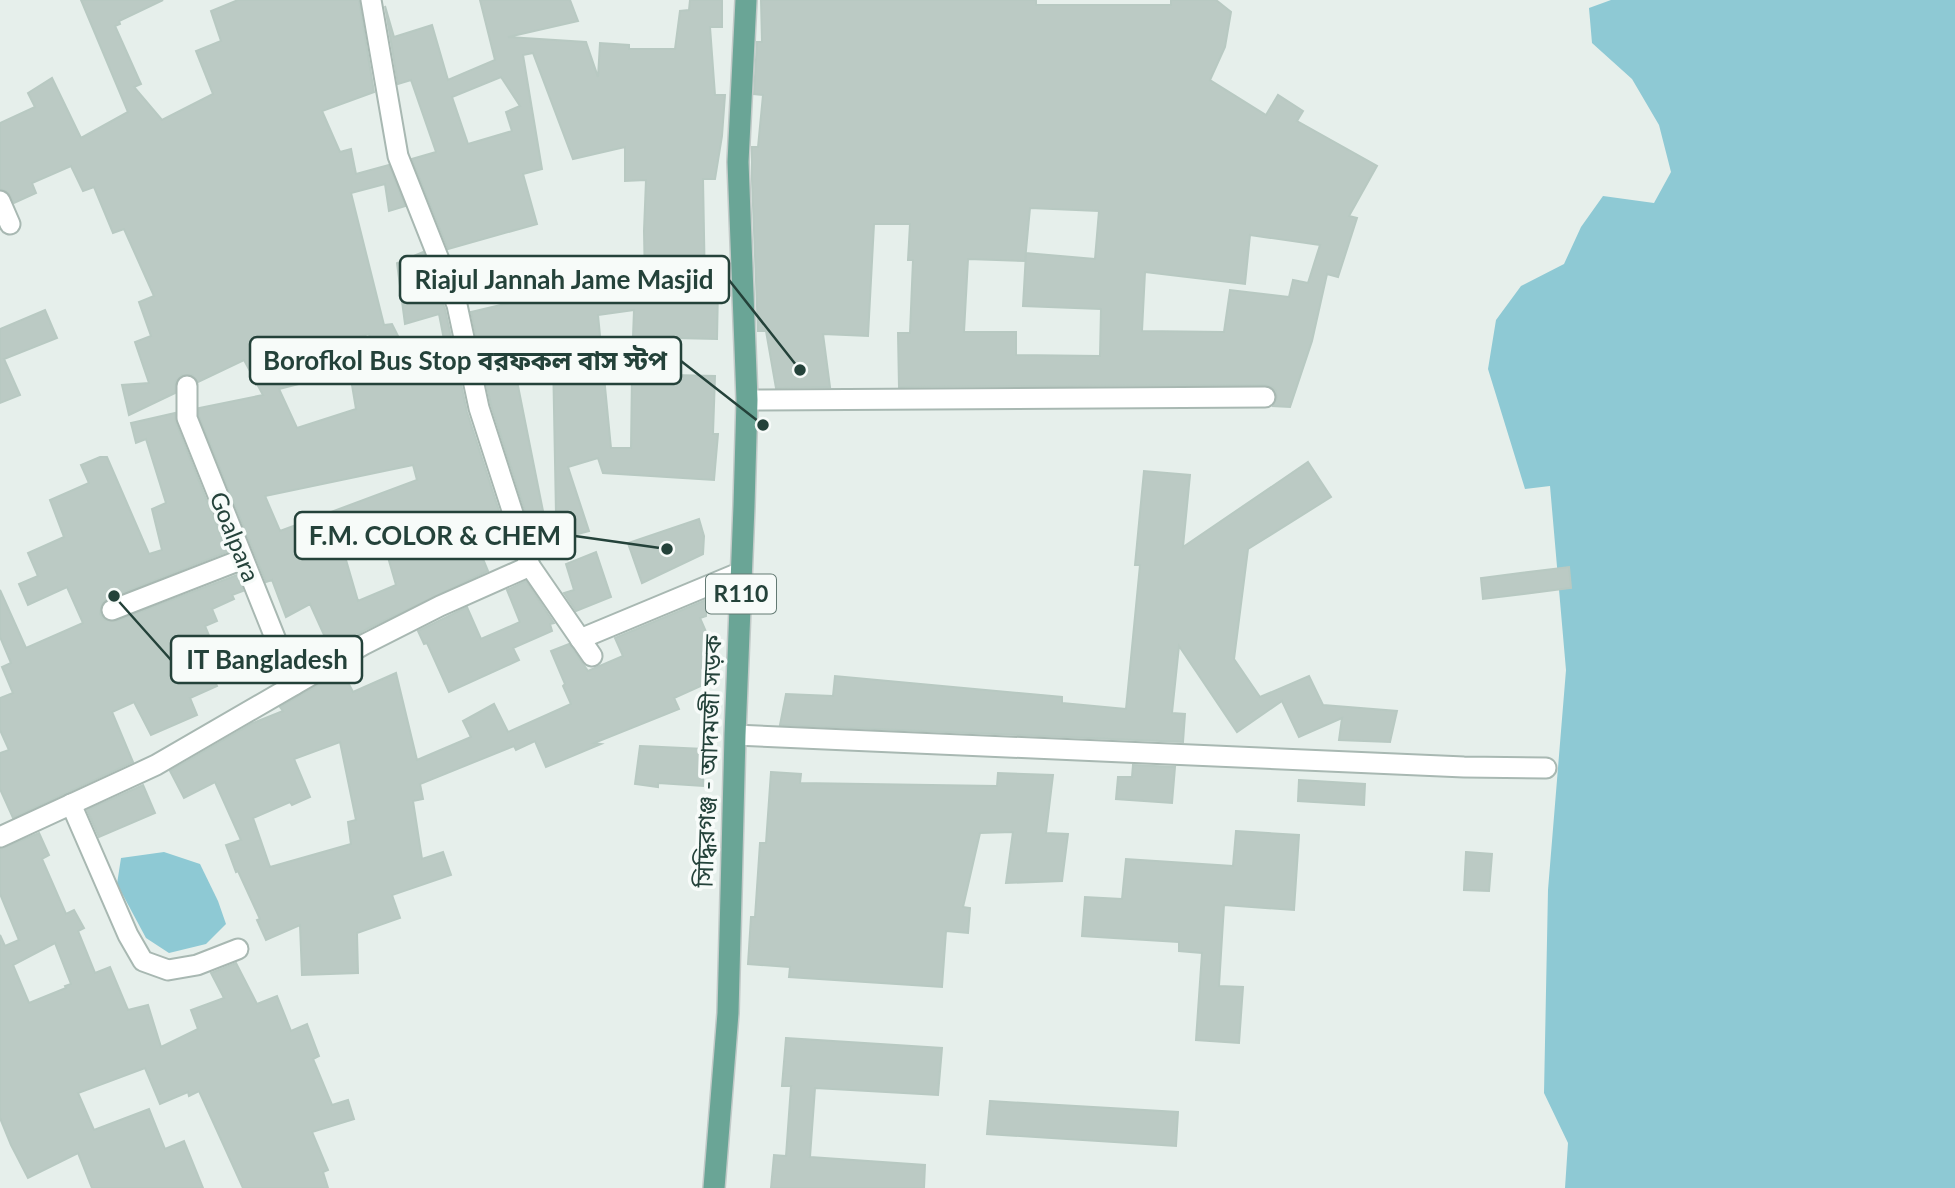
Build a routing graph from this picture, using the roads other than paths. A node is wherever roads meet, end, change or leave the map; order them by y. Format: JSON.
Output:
{"nodes":[{"id":1,"x":372,"y":0,"type":"edge"},
{"id":2,"x":746,"y":0,"type":"edge"},
{"id":3,"x":0,"y":201,"type":"edge"},
{"id":4,"x":10,"y":224,"type":"dead end"},
{"id":5,"x":187,"y":386,"type":"dead end"},
{"id":6,"x":1265,"y":397,"type":"dead end"},
{"id":7,"x":747,"y":400,"type":"junction"},
{"id":8,"x":243,"y":559,"type":"junction"},
{"id":9,"x":530,"y":566,"type":"junction"},
{"id":10,"x":741,"y":572,"type":"junction"},
{"id":11,"x":112,"y":610,"type":"dead end"},
{"id":12,"x":580,"y":639,"type":"junction"},
{"id":13,"x":592,"y":656,"type":"dead end"},
{"id":14,"x":294,"y":685,"type":"junction"},
{"id":15,"x":735,"y":735,"type":"junction"},
{"id":16,"x":1546,"y":768,"type":"dead end"},
{"id":17,"x":71,"y":804,"type":"junction"},
{"id":18,"x":0,"y":837,"type":"edge"},
{"id":19,"x":239,"y":949,"type":"dead end"},
{"id":20,"x":714,"y":1188,"type":"edge"}],
"edges":[{"from":1,"to":9,"type":"street"},
{"from":2,"to":7,"type":"main road","name":"সিদ্ধিরগঞ্জ - আদমজী সড়ক","number":"R110"},
{"from":3,"to":4,"type":"street"},
{"from":5,"to":8,"type":"street","name":"Goalpara"},
{"from":6,"to":7,"type":"street"},
{"from":7,"to":10,"type":"main road","name":"সিদ্ধিরগঞ্জ - আদমজী সড়ক","number":"R110"},
{"from":8,"to":11,"type":"street"},
{"from":8,"to":14,"type":"street","name":"Goalpara"},
{"from":9,"to":12,"type":"street"},
{"from":9,"to":14,"type":"street"},
{"from":10,"to":12,"type":"street"},
{"from":10,"to":15,"type":"main road","name":"সিদ্ধিরগঞ্জ - আদমজী সড়ক","number":"R110"},
{"from":12,"to":13,"type":"street"},
{"from":14,"to":17,"type":"street"},
{"from":15,"to":16,"type":"street"},
{"from":15,"to":20,"type":"main road","name":"সিদ্ধিরগঞ্জ - আদমজী সড়ক","number":"R110"},
{"from":17,"to":18,"type":"street"},
{"from":17,"to":19,"type":"street"}]}
